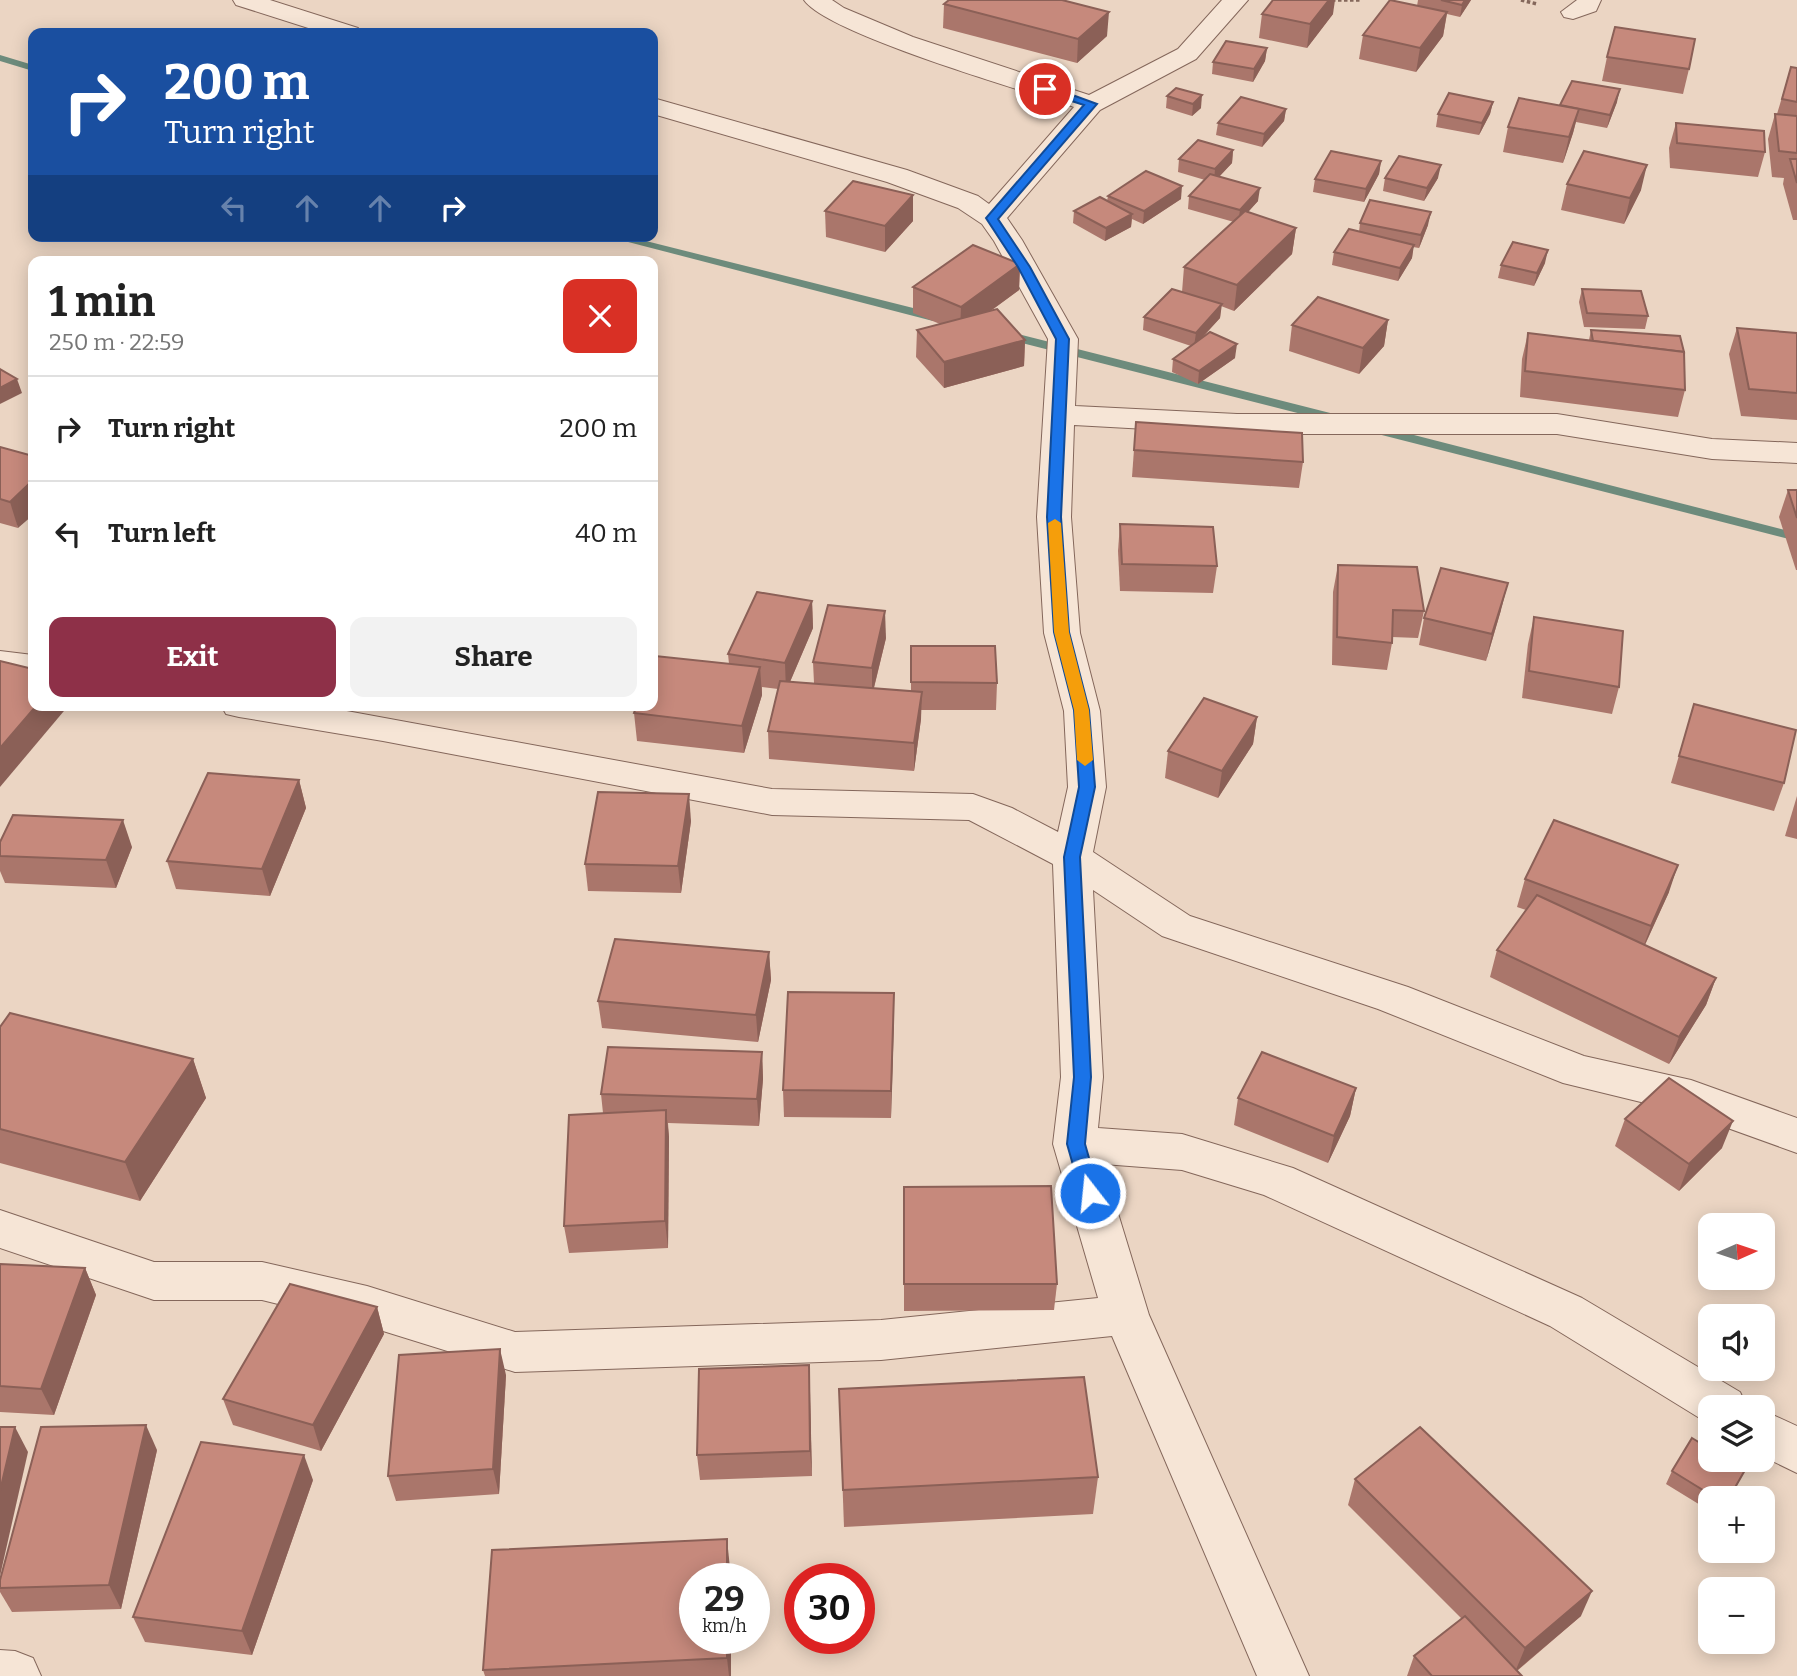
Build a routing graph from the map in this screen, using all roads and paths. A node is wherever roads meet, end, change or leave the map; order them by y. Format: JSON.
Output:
{"nodes":[{"id":1,"x":246,"y":0,"type":"edge"},
{"id":2,"x":816,"y":0,"type":"edge"},
{"id":3,"x":1236,"y":0,"type":"edge"},
{"id":4,"x":1322,"y":0,"type":"edge"},
{"id":5,"x":1362,"y":0,"type":"edge"},
{"id":6,"x":333,"y":28,"type":"edge"},
{"id":7,"x":1091,"y":104,"type":"junction"},
{"id":8,"x":658,"y":107,"type":"edge"},
{"id":9,"x":992,"y":218,"type":"junction"},
{"id":10,"x":1061,"y":415,"type":"junction"},
{"id":11,"x":1797,"y":453,"type":"edge"},
{"id":12,"x":0,"y":663,"type":"edge"},
{"id":13,"x":28,"y":666,"type":"edge"},
{"id":14,"x":275,"y":711,"type":"edge"},
{"id":15,"x":1072,"y":857,"type":"junction"},
{"id":16,"x":1797,"y":1136,"type":"edge"},
{"id":17,"x":1076,"y":1144,"type":"junction"},
{"id":18,"x":0,"y":1230,"type":"edge"},
{"id":19,"x":1126,"y":1315,"type":"junction"},
{"id":20,"x":1703,"y":1395,"type":"edge"},
{"id":21,"x":1775,"y":1438,"type":"edge"},
{"id":22,"x":1797,"y":1451,"type":"edge"},
{"id":23,"x":0,"y":1675,"type":"edge"},
{"id":24,"x":15,"y":1676,"type":"edge"},
{"id":25,"x":1283,"y":1676,"type":"edge"}],
"edges":[{"from":1,"to":6,"type":"street"},
{"from":2,"to":7,"type":"street"},
{"from":3,"to":7,"type":"street"},
{"from":4,"to":5,"type":"path"},
{"from":7,"to":9,"type":"street"},
{"from":8,"to":9,"type":"street"},
{"from":9,"to":10,"type":"street"},
{"from":10,"to":11,"type":"street"},
{"from":10,"to":15,"type":"street"},
{"from":12,"to":13,"type":"street"},
{"from":14,"to":15,"type":"street"},
{"from":15,"to":16,"type":"street"},
{"from":15,"to":17,"type":"street"},
{"from":17,"to":19,"type":"street"},
{"from":17,"to":20,"type":"street"},
{"from":18,"to":19,"type":"street"},
{"from":19,"to":25,"type":"street"},
{"from":21,"to":22,"type":"street"},
{"from":23,"to":24,"type":"street"}]}
